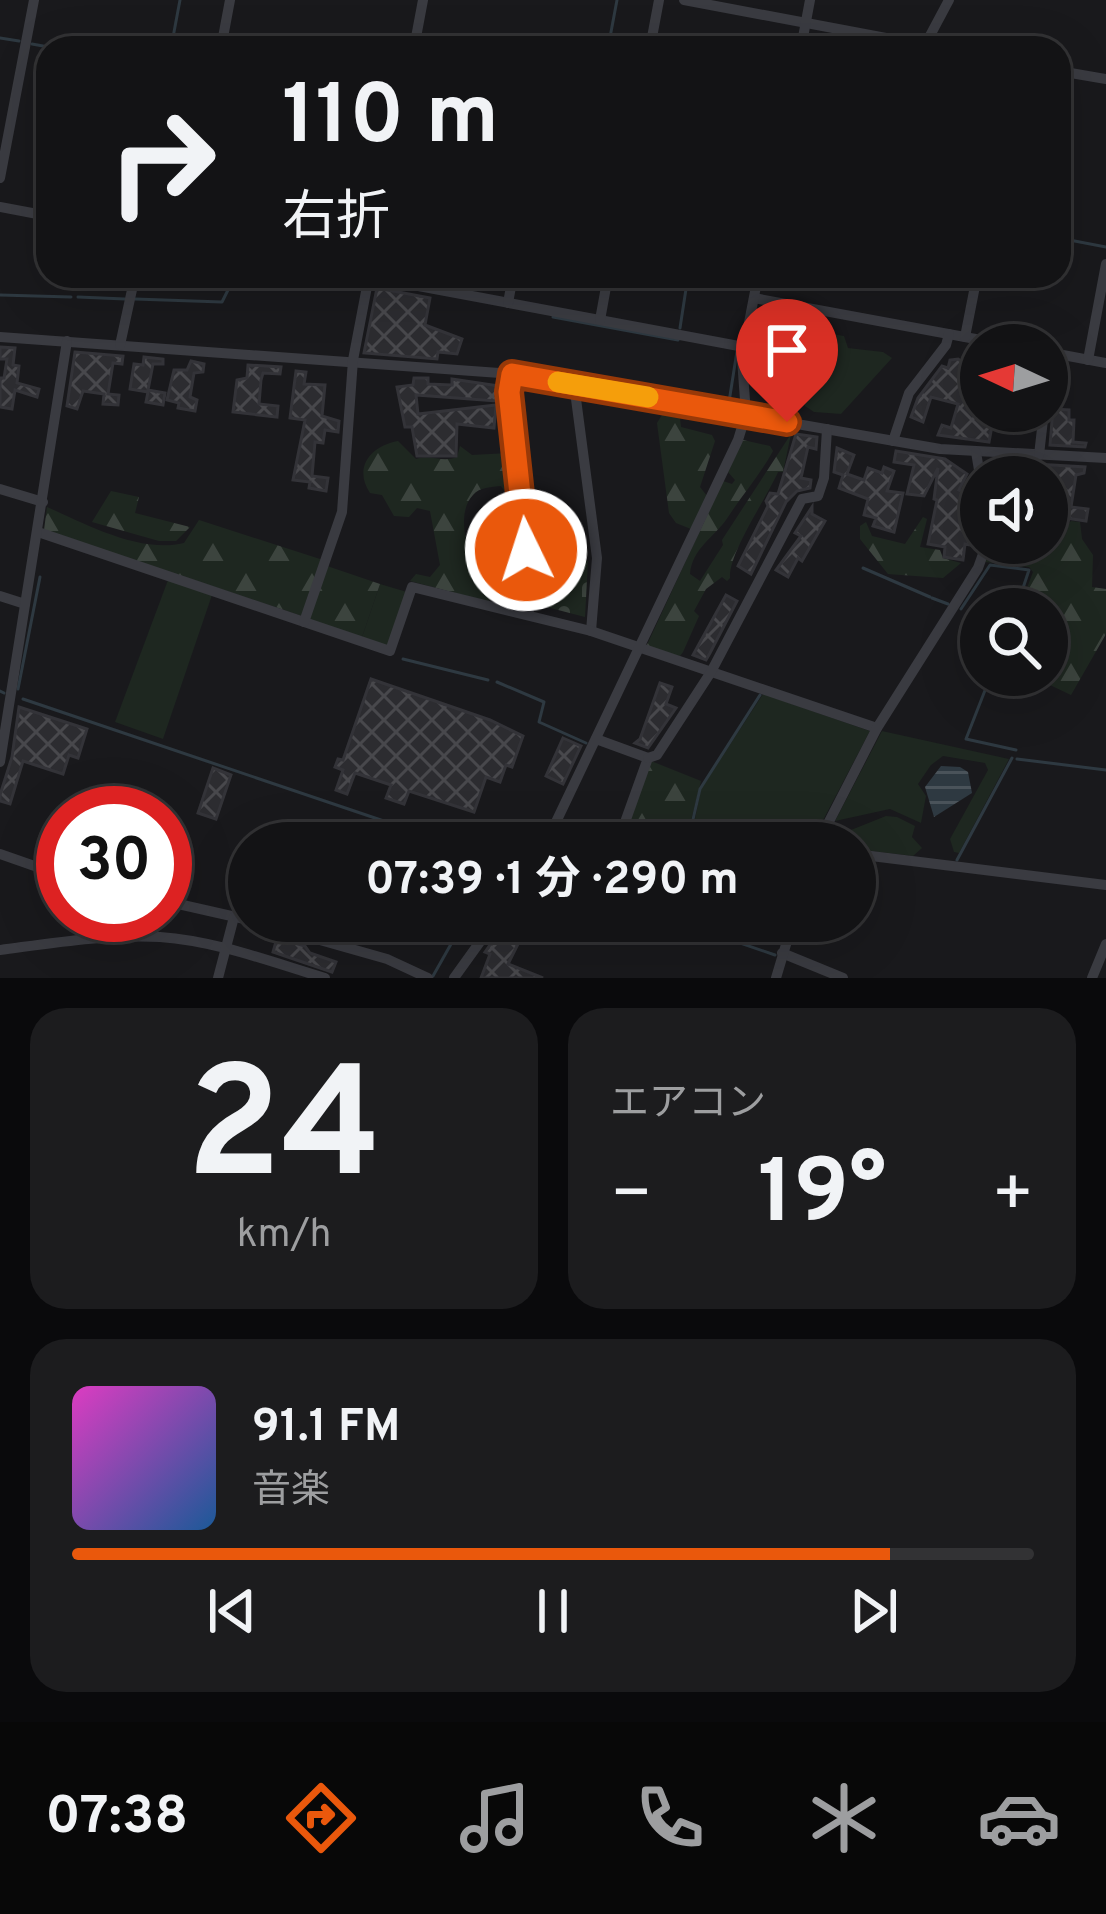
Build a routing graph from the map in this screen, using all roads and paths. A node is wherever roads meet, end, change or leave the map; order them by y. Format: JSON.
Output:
{"nodes":[{"id":1,"x":34,"y":0,"type":"edge"},
{"id":2,"x":230,"y":0,"type":"edge"},
{"id":3,"x":423,"y":0,"type":"edge"},
{"id":4,"x":659,"y":0,"type":"edge"},
{"id":5,"x":684,"y":0,"type":"edge"},
{"id":6,"x":810,"y":0,"type":"edge"},
{"id":7,"x":949,"y":0,"type":"edge"},
{"id":8,"x":806,"y":23,"type":"junction"},
{"id":9,"x":223,"y":36,"type":"edge"},
{"id":10,"x":416,"y":36,"type":"edge"},
{"id":11,"x":652,"y":36,"type":"edge"},
{"id":12,"x":803,"y":36,"type":"edge"},
{"id":13,"x":874,"y":36,"type":"edge"},
{"id":14,"x":936,"y":36,"type":"edge"},
{"id":15,"x":1071,"y":73,"type":"edge"},
{"id":16,"x":1106,"y":80,"type":"edge"},
{"id":17,"x":0,"y":178,"type":"edge"},
{"id":18,"x":0,"y":206,"type":"edge"},
{"id":19,"x":36,"y":214,"type":"edge"},
{"id":20,"x":1106,"y":265,"type":"edge"},
{"id":21,"x":132,"y":288,"type":"edge"},
{"id":22,"x":366,"y":288,"type":"edge"},
{"id":23,"x":430,"y":288,"type":"edge"},
{"id":24,"x":511,"y":288,"type":"edge"},
{"id":25,"x":606,"y":288,"type":"edge"},
{"id":26,"x":756,"y":288,"type":"edge"},
{"id":27,"x":974,"y":288,"type":"edge"},
{"id":28,"x":754,"y":298,"type":"junction"},
{"id":29,"x":508,"y":303,"type":"junction"},
{"id":30,"x":599,"y":320,"type":"junction"},
{"id":31,"x":967,"y":324,"type":"edge"},
{"id":32,"x":949,"y":334,"type":"junction"},
{"id":33,"x":960,"y":336,"type":"edge"},
{"id":34,"x":0,"y":337,"type":"edge"},
{"id":35,"x":67,"y":341,"type":"junction"},
{"id":36,"x":120,"y":345,"type":"junction"},
{"id":37,"x":744,"y":347,"type":"junction"},
{"id":38,"x":1068,"y":356,"type":"edge"},
{"id":39,"x":353,"y":360,"type":"junction"},
{"id":40,"x":1088,"y":360,"type":"junction"},
{"id":41,"x":1106,"y":363,"type":"edge"},
{"id":42,"x":512,"y":374,"type":"junction"},
{"id":43,"x":578,"y":385,"type":"junction"},
{"id":44,"x":746,"y":414,"type":"junction"},
{"id":45,"x":827,"y":429,"type":"junction"},
{"id":46,"x":1042,"y":432,"type":"edge"},
{"id":47,"x":893,"y":442,"type":"junction"},
{"id":48,"x":976,"y":452,"type":"junction"},
{"id":49,"x":1040,"y":454,"type":"junction"},
{"id":50,"x":977,"y":456,"type":"edge"},
{"id":51,"x":1106,"y":458,"type":"edge"},
{"id":52,"x":0,"y":489,"type":"edge"},
{"id":53,"x":43,"y":502,"type":"junction"},
{"id":54,"x":38,"y":532,"type":"junction"},
{"id":55,"x":979,"y":564,"type":"edge"},
{"id":56,"x":0,"y":596,"type":"edge"},
{"id":57,"x":25,"y":604,"type":"junction"},
{"id":58,"x":529,"y":615,"type":"junction"},
{"id":59,"x":304,"y":622,"type":"junction"},
{"id":60,"x":590,"y":631,"type":"junction"},
{"id":61,"x":638,"y":649,"type":"junction"},
{"id":62,"x":711,"y":672,"type":"junction"},
{"id":63,"x":877,"y":728,"type":"junction"},
{"id":64,"x":596,"y":740,"type":"junction"},
{"id":65,"x":648,"y":758,"type":"junction"},
{"id":66,"x":0,"y":762,"type":"edge"},
{"id":67,"x":556,"y":822,"type":"edge"},
{"id":68,"x":625,"y":822,"type":"edge"},
{"id":69,"x":829,"y":822,"type":"edge"},
{"id":70,"x":0,"y":854,"type":"edge"},
{"id":71,"x":876,"y":857,"type":"edge"},
{"id":72,"x":36,"y":867,"type":"edge"},
{"id":73,"x":1106,"y":885,"type":"edge"},
{"id":74,"x":192,"y":907,"type":"edge"},
{"id":75,"x":228,"y":915,"type":"edge"},
{"id":76,"x":228,"y":942,"type":"edge"},
{"id":77,"x":326,"y":942,"type":"edge"},
{"id":78,"x":480,"y":942,"type":"edge"},
{"id":79,"x":786,"y":942,"type":"edge"},
{"id":80,"x":1106,"y":944,"type":"edge"},
{"id":81,"x":227,"y":948,"type":"junction"},
{"id":82,"x":0,"y":950,"type":"edge"},
{"id":83,"x":782,"y":953,"type":"junction"},
{"id":84,"x":218,"y":978,"type":"edge"},
{"id":85,"x":325,"y":978,"type":"edge"},
{"id":86,"x":428,"y":978,"type":"edge"},
{"id":87,"x":454,"y":978,"type":"edge"},
{"id":88,"x":776,"y":978,"type":"edge"},
{"id":89,"x":843,"y":978,"type":"edge"},
{"id":90,"x":1092,"y":978,"type":"edge"}],
"edges":[{"from":1,"to":17,"type":"street"},
{"from":2,"to":9,"type":"street"},
{"from":3,"to":10,"type":"street"},
{"from":4,"to":11,"type":"street"},
{"from":5,"to":8,"type":"street"},
{"from":6,"to":8,"type":"street"},
{"from":7,"to":14,"type":"street"},
{"from":8,"to":12,"type":"street"},
{"from":8,"to":13,"type":"street"},
{"from":15,"to":16,"type":"street"},
{"from":18,"to":19,"type":"street"},
{"from":20,"to":40,"type":"street"},
{"from":21,"to":36,"type":"street"},
{"from":22,"to":39,"type":"street"},
{"from":23,"to":29,"type":"street"},
{"from":24,"to":29,"type":"street"},
{"from":25,"to":30,"type":"street"},
{"from":26,"to":28,"type":"street"},
{"from":27,"to":31,"type":"street"},
{"from":28,"to":32,"type":"street"},
{"from":28,"to":37,"type":"street"},
{"from":29,"to":30,"type":"street"},
{"from":30,"to":37,"type":"street"},
{"from":32,"to":33,"type":"street"},
{"from":32,"to":47,"type":"street"},
{"from":34,"to":35,"type":"street"},
{"from":35,"to":36,"type":"street"},
{"from":35,"to":53,"type":"street"},
{"from":36,"to":39,"type":"street"},
{"from":37,"to":44,"type":"street"},
{"from":38,"to":40,"type":"street"},
{"from":39,"to":42,"type":"street"},
{"from":39,"to":59,"type":"street"},
{"from":40,"to":41,"type":"street"},
{"from":42,"to":43,"type":"street"},
{"from":42,"to":58,"type":"street"},
{"from":43,"to":44,"type":"street"},
{"from":43,"to":60,"type":"street"},
{"from":44,"to":45,"type":"street"},
{"from":44,"to":61,"type":"street"},
{"from":45,"to":47,"type":"street"},
{"from":45,"to":62,"type":"street"},
{"from":46,"to":49,"type":"street"},
{"from":47,"to":48,"type":"street"},
{"from":48,"to":49,"type":"street"},
{"from":48,"to":50,"type":"street"},
{"from":49,"to":51,"type":"street"},
{"from":52,"to":53,"type":"street"},
{"from":53,"to":54,"type":"street"},
{"from":54,"to":57,"type":"street"},
{"from":54,"to":59,"type":"street"},
{"from":55,"to":63,"type":"street"},
{"from":56,"to":57,"type":"street"},
{"from":57,"to":66,"type":"street"},
{"from":58,"to":59,"type":"street"},
{"from":58,"to":60,"type":"street"},
{"from":60,"to":61,"type":"street"},
{"from":61,"to":62,"type":"street"},
{"from":61,"to":64,"type":"street"},
{"from":62,"to":63,"type":"street"},
{"from":62,"to":65,"type":"street"},
{"from":63,"to":69,"type":"street"},
{"from":64,"to":65,"type":"street"},
{"from":64,"to":67,"type":"street"},
{"from":65,"to":68,"type":"street"},
{"from":70,"to":72,"type":"street"},
{"from":71,"to":73,"type":"street"},
{"from":74,"to":75,"type":"street"},
{"from":76,"to":81,"type":"street"},
{"from":77,"to":86,"type":"street"},
{"from":78,"to":87,"type":"street"},
{"from":79,"to":83,"type":"street"},
{"from":80,"to":90,"type":"street"},
{"from":81,"to":82,"type":"street"},
{"from":81,"to":84,"type":"street"},
{"from":81,"to":85,"type":"street"},
{"from":83,"to":88,"type":"street"},
{"from":83,"to":89,"type":"street"}]}
